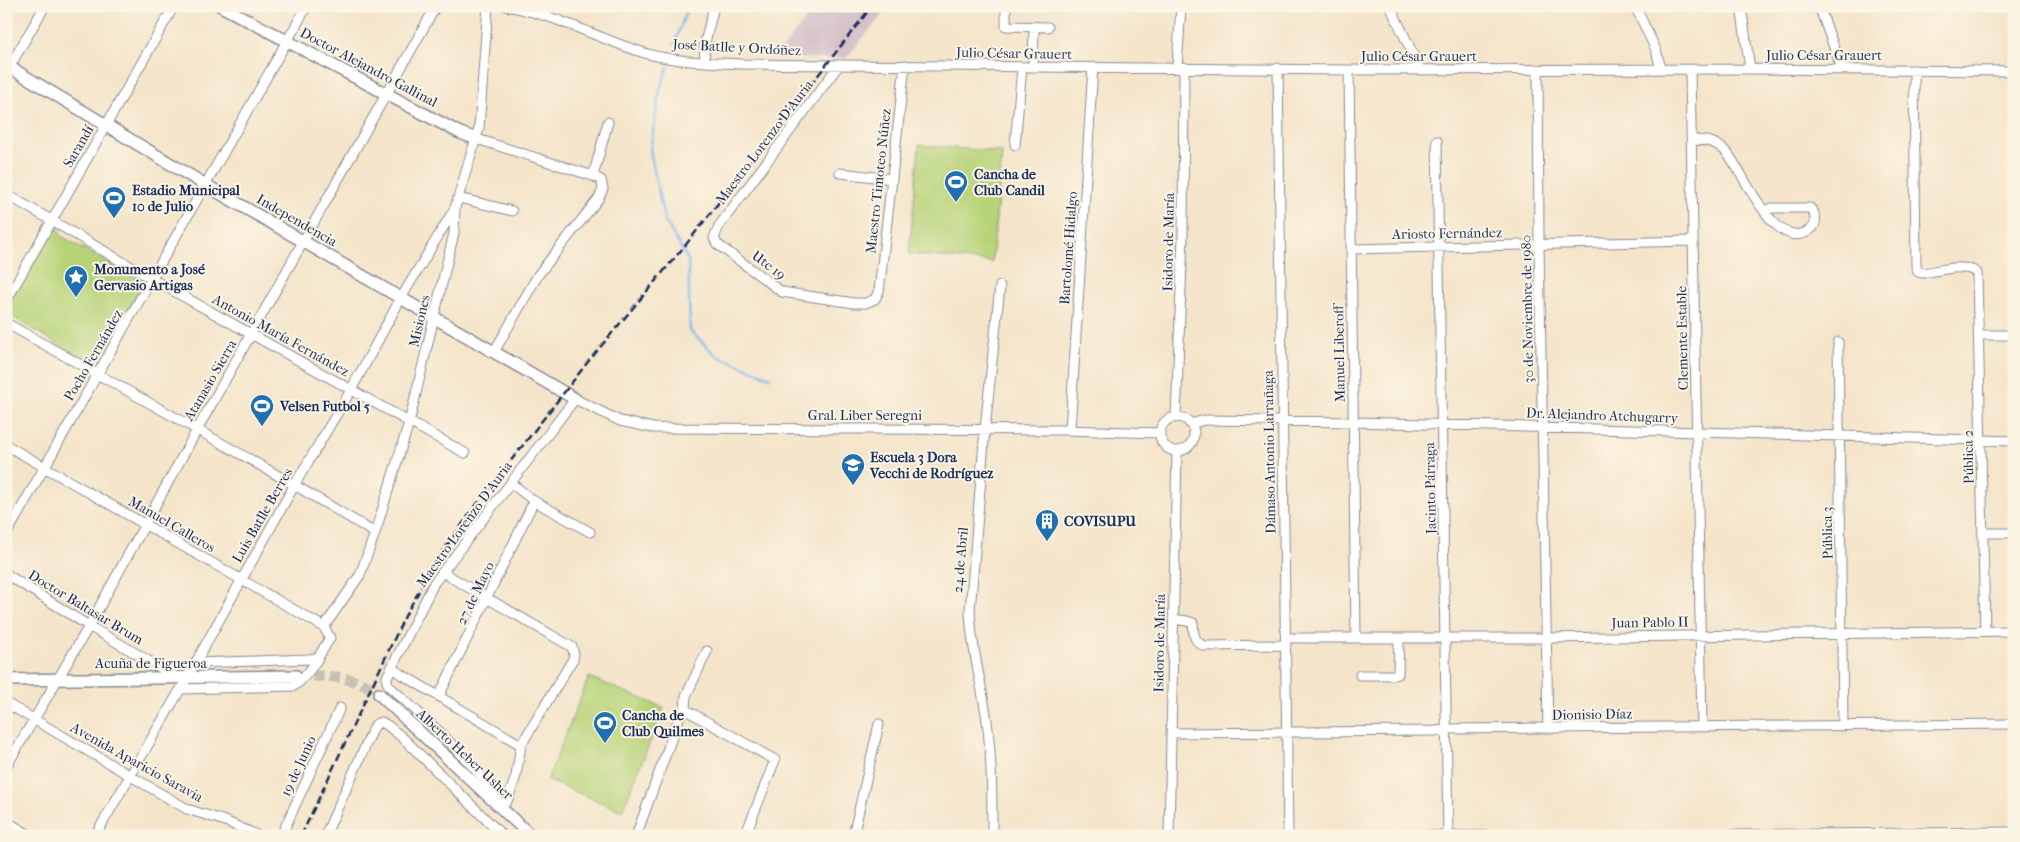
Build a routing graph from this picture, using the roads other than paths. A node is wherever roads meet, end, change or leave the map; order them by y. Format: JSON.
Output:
{"nodes":[{"id":1,"x":45,"y":6,"type":"edge"},
{"id":2,"x":174,"y":6,"type":"edge"},
{"id":3,"x":221,"y":6,"type":"edge"},
{"id":4,"x":307,"y":6,"type":"edge"},
{"id":5,"x":436,"y":6,"type":"edge"},
{"id":6,"x":488,"y":6,"type":"edge"},
{"id":7,"x":506,"y":6,"type":"edge"},
{"id":8,"x":714,"y":6,"type":"edge"},
{"id":9,"x":1006,"y":6,"type":"edge"},
{"id":10,"x":1181,"y":6,"type":"edge"},
{"id":11,"x":1390,"y":6,"type":"edge"},
{"id":12,"x":1636,"y":6,"type":"edge"},
{"id":13,"x":1741,"y":6,"type":"edge"},
{"id":14,"x":1819,"y":6,"type":"edge"},
{"id":15,"x":1034,"y":27,"type":"junction"},
{"id":16,"x":1048,"y":27,"type":"dead end"},
{"id":17,"x":287,"y":40,"type":"junction"},
{"id":18,"x":705,"y":61,"type":"junction"},
{"id":19,"x":839,"y":65,"type":"junction"},
{"id":20,"x":905,"y":65,"type":"junction"},
{"id":21,"x":824,"y":66,"type":"joint"},
{"id":22,"x":1022,"y":67,"type":"junction"},
{"id":23,"x":1033,"y":67,"type":"junction"},
{"id":24,"x":1093,"y":67,"type":"junction"},
{"id":25,"x":1181,"y":67,"type":"junction"},
{"id":26,"x":7,"y":68,"type":"edge"},
{"id":27,"x":1278,"y":68,"type":"junction"},
{"id":28,"x":1420,"y":69,"type":"junction"},
{"id":29,"x":1538,"y":69,"type":"junction"},
{"id":30,"x":1661,"y":69,"type":"junction"},
{"id":31,"x":1750,"y":69,"type":"junction"},
{"id":32,"x":1842,"y":69,"type":"junction"},
{"id":33,"x":1349,"y":70,"type":"junction"},
{"id":34,"x":1690,"y":70,"type":"junction"},
{"id":35,"x":1914,"y":70,"type":"junction"},
{"id":36,"x":2014,"y":71,"type":"edge"},
{"id":37,"x":387,"y":94,"type":"junction"},
{"id":38,"x":608,"y":122,"type":"dead end"},
{"id":39,"x":107,"y":125,"type":"junction"},
{"id":40,"x":477,"y":138,"type":"junction"},
{"id":41,"x":1693,"y":140,"type":"junction"},
{"id":42,"x":1437,"y":141,"type":"dead end"},
{"id":43,"x":1015,"y":145,"type":"dead end"},
{"id":44,"x":840,"y":173,"type":"dead end"},
{"id":45,"x":593,"y":176,"type":"junction"},
{"id":46,"x":892,"y":180,"type":"junction"},
{"id":47,"x":204,"y":184,"type":"junction"},
{"id":48,"x":6,"y":194,"type":"edge"},
{"id":49,"x":459,"y":198,"type":"junction"},
{"id":50,"x":456,"y":208,"type":"junction"},
{"id":51,"x":512,"y":211,"type":"dead end"},
{"id":52,"x":1765,"y":211,"type":"junction"},
{"id":53,"x":51,"y":220,"type":"junction"},
{"id":54,"x":714,"y":238,"type":"joint"},
{"id":55,"x":1693,"y":241,"type":"junction"},
{"id":56,"x":304,"y":242,"type":"junction"},
{"id":57,"x":1539,"y":245,"type":"junction"},
{"id":58,"x":1439,"y":248,"type":"junction"},
{"id":59,"x":1352,"y":249,"type":"junction"},
{"id":60,"x":152,"y":279,"type":"junction"},
{"id":61,"x":1000,"y":286,"type":"dead end"},
{"id":62,"x":401,"y":298,"type":"junction"},
{"id":63,"x":875,"y":299,"type":"joint"},
{"id":64,"x":6,"y":300,"type":"edge"},
{"id":65,"x":434,"y":317,"type":"junction"},
{"id":66,"x":6,"y":323,"type":"edge"},
{"id":67,"x":252,"y":334,"type":"junction"},
{"id":68,"x":1979,"y":335,"type":"junction"},
{"id":69,"x":2014,"y":335,"type":"edge"},
{"id":70,"x":1838,"y":342,"type":"dead end"},
{"id":71,"x":494,"y":352,"type":"junction"},
{"id":72,"x":97,"y":374,"type":"junction"},
{"id":73,"x":351,"y":390,"type":"junction"},
{"id":74,"x":575,"y":399,"type":"junction"},
{"id":75,"x":1176,"y":418,"type":"junction"},
{"id":76,"x":1281,"y":421,"type":"junction"},
{"id":77,"x":1354,"y":422,"type":"junction"},
{"id":78,"x":409,"y":423,"type":"junction"},
{"id":79,"x":1190,"y":424,"type":"junction"},
{"id":80,"x":1442,"y":424,"type":"junction"},
{"id":81,"x":1542,"y":427,"type":"junction"},
{"id":82,"x":198,"y":428,"type":"junction"},
{"id":83,"x":985,"y":429,"type":"junction"},
{"id":84,"x":1070,"y":430,"type":"junction"},
{"id":85,"x":1698,"y":432,"type":"junction"},
{"id":86,"x":1160,"y":433,"type":"junction"},
{"id":87,"x":1840,"y":436,"type":"junction"},
{"id":88,"x":1981,"y":441,"type":"junction"},
{"id":89,"x":2014,"y":442,"type":"edge"},
{"id":90,"x":6,"y":445,"type":"edge"},
{"id":91,"x":1177,"y":451,"type":"junction"},
{"id":92,"x":465,"y":453,"type":"dead end"},
{"id":93,"x":45,"y":467,"type":"junction"},
{"id":94,"x":511,"y":483,"type":"junction"},
{"id":95,"x":295,"y":484,"type":"junction"},
{"id":96,"x":534,"y":501,"type":"junction"},
{"id":97,"x":144,"y":524,"type":"junction"},
{"id":98,"x":590,"y":532,"type":"dead end"},
{"id":99,"x":375,"y":533,"type":"junction"},
{"id":100,"x":1983,"y":533,"type":"junction"},
{"id":101,"x":2014,"y":533,"type":"edge"},
{"id":102,"x":6,"y":535,"type":"edge"},
{"id":103,"x":442,"y":572,"type":"junction"},
{"id":104,"x":6,"y":574,"type":"edge"},
{"id":105,"x":241,"y":580,"type":"junction"},
{"id":106,"x":488,"y":598,"type":"junction"},
{"id":107,"x":1173,"y":620,"type":"junction"},
{"id":108,"x":89,"y":626,"type":"junction"},
{"id":109,"x":324,"y":627,"type":"junction"},
{"id":110,"x":1985,"y":631,"type":"junction"},
{"id":111,"x":2014,"y":631,"type":"edge"},
{"id":112,"x":1842,"y":633,"type":"junction"},
{"id":113,"x":1700,"y":635,"type":"junction"},
{"id":114,"x":1356,"y":638,"type":"junction"},
{"id":115,"x":1399,"y":638,"type":"junction"},
{"id":116,"x":1446,"y":638,"type":"junction"},
{"id":117,"x":1546,"y":638,"type":"junction"},
{"id":118,"x":1286,"y":642,"type":"junction"},
{"id":119,"x":706,"y":651,"type":"dead end"},
{"id":120,"x":318,"y":657,"type":"junction"},
{"id":121,"x":195,"y":663,"type":"junction"},
{"id":122,"x":391,"y":668,"type":"junction"},
{"id":123,"x":1360,"y":675,"type":"dead end"},
{"id":124,"x":296,"y":676,"type":"tunnel mouth"},
{"id":125,"x":58,"y":679,"type":"junction"},
{"id":126,"x":6,"y":680,"type":"edge"},
{"id":127,"x":182,"y":681,"type":"junction"},
{"id":128,"x":379,"y":694,"type":"tunnel mouth"},
{"id":129,"x":439,"y":696,"type":"junction"},
{"id":130,"x":6,"y":703,"type":"edge"},
{"id":131,"x":340,"y":708,"type":"dead end"},
{"id":132,"x":684,"y":709,"type":"junction"},
{"id":133,"x":34,"y":720,"type":"junction"},
{"id":134,"x":879,"y":724,"type":"dead end"},
{"id":135,"x":1844,"y":724,"type":"junction"},
{"id":136,"x":2014,"y":724,"type":"edge"},
{"id":137,"x":1702,"y":726,"type":"junction"},
{"id":138,"x":1548,"y":728,"type":"junction"},
{"id":139,"x":1447,"y":729,"type":"junction"},
{"id":140,"x":1171,"y":733,"type":"junction"},
{"id":141,"x":1286,"y":733,"type":"junction"},
{"id":142,"x":521,"y":745,"type":"junction"},
{"id":143,"x":6,"y":766,"type":"edge"},
{"id":144,"x":130,"y":775,"type":"junction"},
{"id":145,"x":501,"y":808,"type":"junction"},
{"id":146,"x":6,"y":821,"type":"edge"},
{"id":147,"x":2014,"y":832,"type":"edge"},
{"id":148,"x":1448,"y":835,"type":"edge"},
{"id":149,"x":31,"y":836,"type":"edge"},
{"id":150,"x":95,"y":836,"type":"edge"},
{"id":151,"x":259,"y":836,"type":"edge"},
{"id":152,"x":281,"y":836,"type":"edge"},
{"id":153,"x":325,"y":836,"type":"edge"},
{"id":154,"x":503,"y":836,"type":"edge"},
{"id":155,"x":531,"y":836,"type":"edge"},
{"id":156,"x":636,"y":836,"type":"edge"},
{"id":157,"x":745,"y":836,"type":"edge"},
{"id":158,"x":853,"y":836,"type":"edge"},
{"id":159,"x":992,"y":836,"type":"edge"},
{"id":160,"x":1169,"y":836,"type":"edge"},
{"id":161,"x":1288,"y":836,"type":"edge"},
{"id":162,"x":1410,"y":836,"type":"edge"},
{"id":163,"x":1488,"y":836,"type":"edge"},
{"id":164,"x":1635,"y":836,"type":"edge"}],
"edges":[{"from":1,"to":26,"type":"street"},
{"from":2,"to":39,"type":"street","name":"Sarandí"},
{"from":3,"to":17,"type":"street","name":"Doctor Alejandro Gallinal"},
{"from":4,"to":17,"type":"street","name":"Pocho Fernández"},
{"from":5,"to":37,"type":"street","name":"Atanasio Sierra"},
{"from":6,"to":40,"type":"street","name":"Misiones"},
{"from":7,"to":18,"type":"street","name":"José Batlle y Ordóñez"},
{"from":8,"to":18,"type":"street"},
{"from":9,"to":15,"type":"street"},
{"from":10,"to":25,"type":"street","name":"Isidoro de María"},
{"from":11,"to":28,"type":"street"},
{"from":12,"to":30,"type":"street"},
{"from":13,"to":31,"type":"street"},
{"from":14,"to":32,"type":"street"},
{"from":15,"to":16,"type":"street"},
{"from":15,"to":23,"type":"street"},
{"from":17,"to":37,"type":"street","name":"Doctor Alejandro Gallinal"},
{"from":17,"to":47,"type":"street","name":"Pocho Fernández"},
{"from":18,"to":21,"type":"street","name":"José Batlle y Ordóñez"},
{"from":19,"to":20,"type":"street","name":"Julio César Grauert"},
{"from":19,"to":21,"type":"street","name":"Julio César Grauert"},
{"from":19,"to":54,"type":"street","name":"Maestro Lorenzo D'Auria"},
{"from":20,"to":22,"type":"street","name":"Julio César Grauert"},
{"from":20,"to":46,"type":"street","name":"Maestro Timoteo Núñez"},
{"from":22,"to":23,"type":"street","name":"Julio César Grauert"},
{"from":22,"to":43,"type":"street"},
{"from":23,"to":24,"type":"street","name":"Julio César Grauert"},
{"from":24,"to":25,"type":"street","name":"Julio César Grauert"},
{"from":24,"to":84,"type":"street","name":"Bartolomé Hidalgo"},
{"from":25,"to":27,"type":"street","name":"Julio César Grauert"},
{"from":25,"to":75,"type":"street","name":"Isidoro de María"},
{"from":26,"to":39,"type":"street","name":"Independencia"},
{"from":27,"to":33,"type":"street","name":"Julio César Grauert"},
{"from":27,"to":76,"type":"street","name":"Dámaso Antonio Larrañaga"},
{"from":28,"to":29,"type":"street","name":"Julio César Grauert"},
{"from":28,"to":33,"type":"street","name":"Julio César Grauert"},
{"from":29,"to":30,"type":"street","name":"Julio César Grauert"},
{"from":29,"to":57,"type":"street","name":"30 de Noviembre de 1980"},
{"from":30,"to":34,"type":"street","name":"Julio César Grauert"},
{"from":31,"to":32,"type":"street","name":"Julio César Grauert"},
{"from":31,"to":34,"type":"street","name":"Julio César Grauert"},
{"from":32,"to":35,"type":"street","name":"Julio César Grauert"},
{"from":33,"to":59,"type":"street","name":"Manuel Liberoff"},
{"from":34,"to":41,"type":"street","name":"Clemente Estable"},
{"from":35,"to":36,"type":"street","name":"Julio César Grauert"},
{"from":35,"to":68,"type":"street","name":"Pública 2"},
{"from":37,"to":40,"type":"street","name":"Doctor Alejandro Gallinal"},
{"from":37,"to":56,"type":"street","name":"Atanasio Sierra"},
{"from":38,"to":45,"type":"street"},
{"from":39,"to":47,"type":"street","name":"Independencia"},
{"from":39,"to":53,"type":"street","name":"Sarandí"},
{"from":40,"to":45,"type":"street"},
{"from":40,"to":49,"type":"street","name":"Misiones"},
{"from":41,"to":52,"type":"street"},
{"from":41,"to":55,"type":"street","name":"Clemente Estable"},
{"from":42,"to":58,"type":"street","name":"Jacinto Párraga"},
{"from":44,"to":46,"type":"street"},
{"from":45,"to":71,"type":"street"},
{"from":46,"to":63,"type":"street","name":"Maestro Timoteo Núñez"},
{"from":47,"to":56,"type":"street","name":"Independencia"},
{"from":47,"to":60,"type":"street","name":"Pocho Fernández"},
{"from":48,"to":53,"type":"street","name":"Antonio María Fernández"},
{"from":49,"to":50,"type":"street","name":"Misiones"},
{"from":49,"to":51,"type":"street"},
{"from":50,"to":62,"type":"street","name":"Luis Batlle Berres"},
{"from":50,"to":65,"type":"street","name":"Misiones"},
{"from":52,"to":52,"type":"street"},
{"from":53,"to":60,"type":"street","name":"Antonio María Fernández"},
{"from":53,"to":64,"type":"street","name":"Sarandí"},
{"from":54,"to":63,"type":"street","name":"Ute 19"},
{"from":55,"to":57,"type":"street","name":"Ariosto Fernández"},
{"from":55,"to":85,"type":"street","name":"Clemente Estable"},
{"from":56,"to":62,"type":"street","name":"Independencia"},
{"from":56,"to":67,"type":"street","name":"Atanasio Sierra"},
{"from":57,"to":58,"type":"street","name":"Ariosto Fernández"},
{"from":57,"to":81,"type":"street","name":"30 de Noviembre de 1980"},
{"from":58,"to":59,"type":"street","name":"Ariosto Fernández"},
{"from":58,"to":80,"type":"street","name":"Jacinto Párraga"},
{"from":59,"to":77,"type":"street","name":"Manuel Liberoff"},
{"from":60,"to":67,"type":"street","name":"Antonio María Fernández"},
{"from":60,"to":72,"type":"street","name":"Pocho Fernández"},
{"from":61,"to":83,"type":"street","name":"24 de Abril"},
{"from":62,"to":65,"type":"street","name":"Independencia"},
{"from":62,"to":73,"type":"street","name":"Luis Batlle Berres"},
{"from":65,"to":71,"type":"street","name":"Independencia"},
{"from":65,"to":78,"type":"street","name":"Misiones"},
{"from":66,"to":72,"type":"street"},
{"from":67,"to":73,"type":"street","name":"Antonio María Fernández"},
{"from":67,"to":82,"type":"street","name":"Atanasio Sierra"},
{"from":68,"to":69,"type":"street"},
{"from":68,"to":88,"type":"street","name":"Pública 2"},
{"from":70,"to":87,"type":"street","name":"Pública 3"},
{"from":71,"to":74,"type":"street","name":"Independencia"},
{"from":72,"to":82,"type":"street"},
{"from":72,"to":93,"type":"street","name":"Pocho Fernández"},
{"from":73,"to":78,"type":"street","name":"Antonio María Fernández"},
{"from":73,"to":95,"type":"street","name":"Luis Batlle Berres"},
{"from":74,"to":83,"type":"street","name":"Gral. Liber Seregni"},
{"from":74,"to":94,"type":"street","name":"Maestro Lorenzo D'Auria"},
{"from":75,"to":79,"type":"street"},
{"from":75,"to":86,"type":"street"},
{"from":76,"to":77,"type":"street","name":"Dr. Alejandro Atchugarry"},
{"from":76,"to":79,"type":"street","name":"Dr. Alejandro Atchugarry"},
{"from":76,"to":118,"type":"street","name":"Dámaso Antonio Larrañaga"},
{"from":77,"to":80,"type":"street","name":"Dr. Alejandro Atchugarry"},
{"from":77,"to":114,"type":"street","name":"Manuel Liberoff"},
{"from":78,"to":92,"type":"street","name":"Antonio María Fernández"},
{"from":78,"to":99,"type":"street","name":"Misiones"},
{"from":79,"to":91,"type":"street"},
{"from":80,"to":81,"type":"street","name":"Dr. Alejandro Atchugarry"},
{"from":80,"to":116,"type":"street","name":"Jacinto Párraga"},
{"from":81,"to":85,"type":"street","name":"Dr. Alejandro Atchugarry"},
{"from":81,"to":117,"type":"street","name":"30 de Noviembre de 1980"},
{"from":82,"to":95,"type":"street"},
{"from":82,"to":97,"type":"street","name":"Atanasio Sierra"},
{"from":83,"to":84,"type":"street","name":"Gral. Liber Seregni"},
{"from":83,"to":159,"type":"street","name":"24 de Abril"},
{"from":84,"to":86,"type":"street","name":"Gral. Liber Seregni"},
{"from":85,"to":87,"type":"street","name":"Dr. Alejandro Atchugarry"},
{"from":85,"to":113,"type":"street","name":"Clemente Estable"},
{"from":86,"to":91,"type":"street"},
{"from":87,"to":88,"type":"street","name":"Dr. Alejandro Atchugarry"},
{"from":87,"to":112,"type":"street","name":"Pública 3"},
{"from":88,"to":89,"type":"street","name":"Dr. Alejandro Atchugarry"},
{"from":88,"to":100,"type":"street","name":"Pública 2"},
{"from":90,"to":93,"type":"street","name":"Manuel Calleros"},
{"from":91,"to":107,"type":"street","name":"Isidoro de María"},
{"from":93,"to":97,"type":"street","name":"Manuel Calleros"},
{"from":93,"to":102,"type":"street","name":"Pocho Fernández"},
{"from":94,"to":96,"type":"street"},
{"from":94,"to":103,"type":"street","name":"Maestro Lorenzo D'Auria"},
{"from":95,"to":99,"type":"street"},
{"from":95,"to":105,"type":"street","name":"Luis Batlle Berres"},
{"from":96,"to":98,"type":"street"},
{"from":96,"to":106,"type":"street","name":"27 de Mayo"},
{"from":97,"to":105,"type":"street","name":"Manuel Calleros"},
{"from":97,"to":108,"type":"street","name":"Atanasio Sierra"},
{"from":99,"to":109,"type":"street","name":"Misiones"},
{"from":100,"to":101,"type":"street"},
{"from":100,"to":110,"type":"street","name":"Pública 2"},
{"from":103,"to":106,"type":"street"},
{"from":103,"to":122,"type":"street","name":"Maestro Lorenzo D'Auria"},
{"from":104,"to":108,"type":"street","name":"Doctor Baltasar Brum"},
{"from":105,"to":109,"type":"street","name":"Manuel Calleros"},
{"from":105,"to":121,"type":"street","name":"Luis Batlle Berres"},
{"from":106,"to":129,"type":"street","name":"27 de Mayo"},
{"from":106,"to":142,"type":"street"},
{"from":107,"to":118,"type":"street","name":"Juan Pablo II"},
{"from":107,"to":140,"type":"street","name":"Isidoro de María"},
{"from":108,"to":125,"type":"street","name":"Atanasio Sierra"},
{"from":108,"to":127,"type":"street","name":"Doctor Baltasar Brum"},
{"from":109,"to":120,"type":"street"},
{"from":110,"to":111,"type":"street","name":"Juan Pablo II"},
{"from":110,"to":112,"type":"street","name":"Juan Pablo II"},
{"from":112,"to":113,"type":"street","name":"Juan Pablo II"},
{"from":112,"to":135,"type":"street","name":"Pública 3"},
{"from":113,"to":117,"type":"street","name":"Juan Pablo II"},
{"from":113,"to":137,"type":"street","name":"Clemente Estable"},
{"from":114,"to":115,"type":"street","name":"Juan Pablo II"},
{"from":114,"to":118,"type":"street","name":"Juan Pablo II"},
{"from":115,"to":116,"type":"street","name":"Juan Pablo II"},
{"from":115,"to":123,"type":"street"},
{"from":116,"to":117,"type":"street","name":"Juan Pablo II"},
{"from":116,"to":139,"type":"street","name":"Jacinto Párraga"},
{"from":117,"to":138,"type":"street","name":"30 de Noviembre de 1980"},
{"from":118,"to":141,"type":"street","name":"Dámaso Antonio Larrañaga"},
{"from":119,"to":132,"type":"street"},
{"from":120,"to":121,"type":"street"},
{"from":120,"to":127,"type":"street"},
{"from":121,"to":127,"type":"street","name":"Luis Batlle Berres"},
{"from":122,"to":129,"type":"street"},
{"from":122,"to":145,"type":"street"},
{"from":124,"to":127,"type":"street","name":"Acuña de Figueroa"},
{"from":125,"to":126,"type":"street","name":"Acuña de Figueroa"},
{"from":125,"to":127,"type":"street","name":"Acuña de Figueroa"},
{"from":125,"to":133,"type":"street","name":"Atanasio Sierra"},
{"from":127,"to":144,"type":"street","name":"Luis Batlle Berres"},
{"from":128,"to":145,"type":"street","name":"Alberto Heber Usher"},
{"from":129,"to":142,"type":"street"},
{"from":130,"to":133,"type":"street","name":"Avenida Aparicio Saravia"},
{"from":131,"to":152,"type":"street","name":"19 de Junio"},
{"from":132,"to":156,"type":"street"},
{"from":132,"to":157,"type":"street"},
{"from":133,"to":143,"type":"street","name":"Atanasio Sierra"},
{"from":133,"to":144,"type":"street","name":"Avenida Aparicio Saravia"},
{"from":134,"to":158,"type":"street"},
{"from":135,"to":136,"type":"street","name":"Dionisio Díaz"},
{"from":135,"to":137,"type":"street","name":"Dionisio Díaz"},
{"from":137,"to":138,"type":"street","name":"Dionisio Díaz"},
{"from":138,"to":139,"type":"street","name":"Dionisio Díaz"},
{"from":139,"to":141,"type":"street","name":"Dionisio Díaz"},
{"from":139,"to":148,"type":"street","name":"Jacinto Párraga"},
{"from":140,"to":141,"type":"street","name":"Dionisio Díaz"},
{"from":140,"to":160,"type":"street","name":"Isidoro de María"},
{"from":141,"to":161,"type":"street","name":"Dámaso Antonio Larrañaga"},
{"from":142,"to":145,"type":"street"},
{"from":144,"to":150,"type":"street","name":"Luis Batlle Berres"},
{"from":144,"to":151,"type":"street","name":"Avenida Aparicio Saravia"},
{"from":145,"to":155,"type":"street","name":"Alberto Heber Usher"},
{"from":146,"to":149,"type":"street"},
{"from":147,"to":164,"type":"street"},
{"from":148,"to":162,"type":"street"},
{"from":148,"to":163,"type":"street"},
{"from":153,"to":154,"type":"street"}]}
